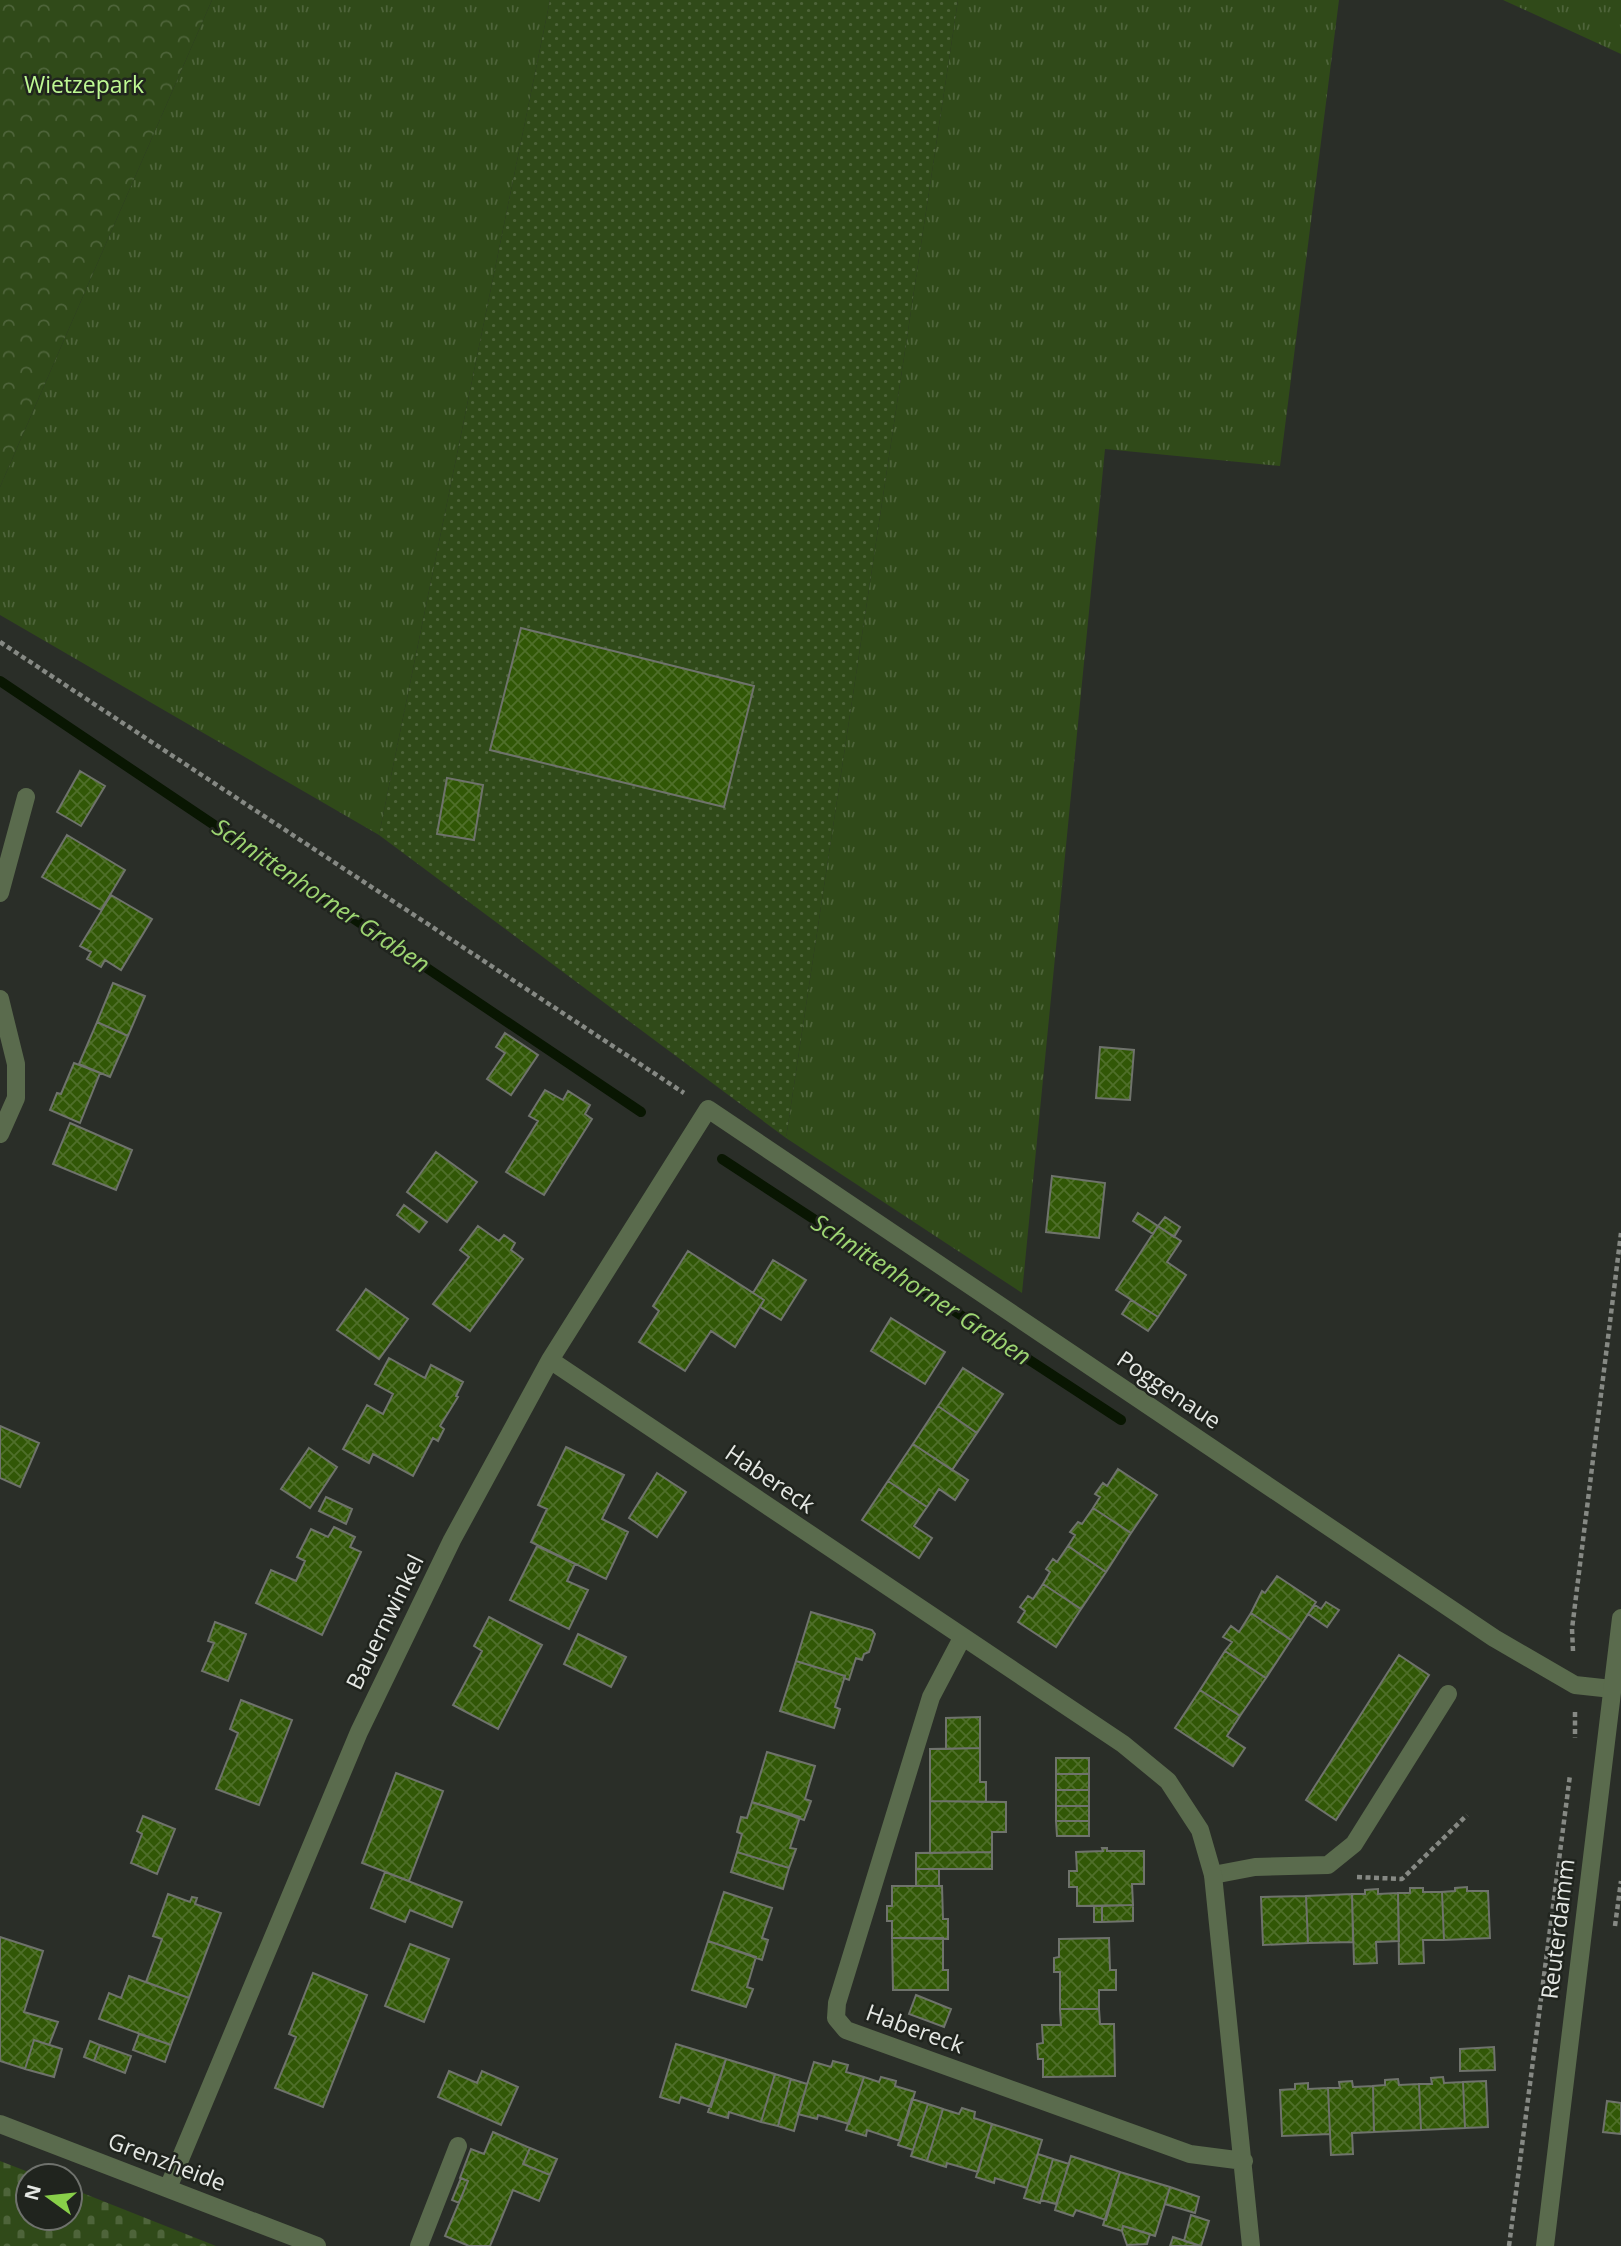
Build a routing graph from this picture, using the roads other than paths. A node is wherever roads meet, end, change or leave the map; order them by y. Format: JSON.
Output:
{"nodes":[{"id":1,"x":26,"y":797,"type":"dead end"},
{"id":2,"x":0,"y":893,"type":"edge"},
{"id":3,"x":0,"y":999,"type":"edge"},
{"id":4,"x":708,"y":1109,"type":"joint"},
{"id":5,"x":0,"y":1134,"type":"edge"},
{"id":6,"x":550,"y":1360,"type":"junction"},
{"id":7,"x":1621,"y":1618,"type":"edge"},
{"id":8,"x":962,"y":1638,"type":"junction"},
{"id":9,"x":1612,"y":1689,"type":"junction"},
{"id":10,"x":1448,"y":1694,"type":"dead end"},
{"id":11,"x":1213,"y":1875,"type":"junction"},
{"id":12,"x":0,"y":2124,"type":"edge"},
{"id":13,"x":458,"y":2146,"type":"dead end"},
{"id":14,"x":1244,"y":2161,"type":"junction"},
{"id":15,"x":168,"y":2188,"type":"junction"},
{"id":16,"x":305,"y":2244,"type":"edge"},
{"id":17,"x":419,"y":2246,"type":"edge"},
{"id":18,"x":1251,"y":2246,"type":"edge"},
{"id":19,"x":1545,"y":2246,"type":"edge"}],
"edges":[{"from":1,"to":2,"type":"street"},
{"from":3,"to":5,"type":"street"},
{"from":4,"to":6,"type":"street","name":"Bauernwinkel"},
{"from":4,"to":9,"type":"street","name":"Poggenaue"},
{"from":6,"to":8,"type":"street","name":"Habereck"},
{"from":6,"to":15,"type":"street","name":"Bauernwinkel"},
{"from":7,"to":9,"type":"street","name":"Reuterdamm"},
{"from":8,"to":11,"type":"street","name":"Habereck"},
{"from":8,"to":14,"type":"street","name":"Habereck"},
{"from":9,"to":19,"type":"street","name":"Reuterdamm"},
{"from":10,"to":11,"type":"street"},
{"from":11,"to":14,"type":"street","name":"Habereck"},
{"from":12,"to":15,"type":"street","name":"Grenzheide"},
{"from":13,"to":17,"type":"street"},
{"from":14,"to":18,"type":"street","name":"Habereck"},
{"from":15,"to":16,"type":"street","name":"Grenzheide"}]}
